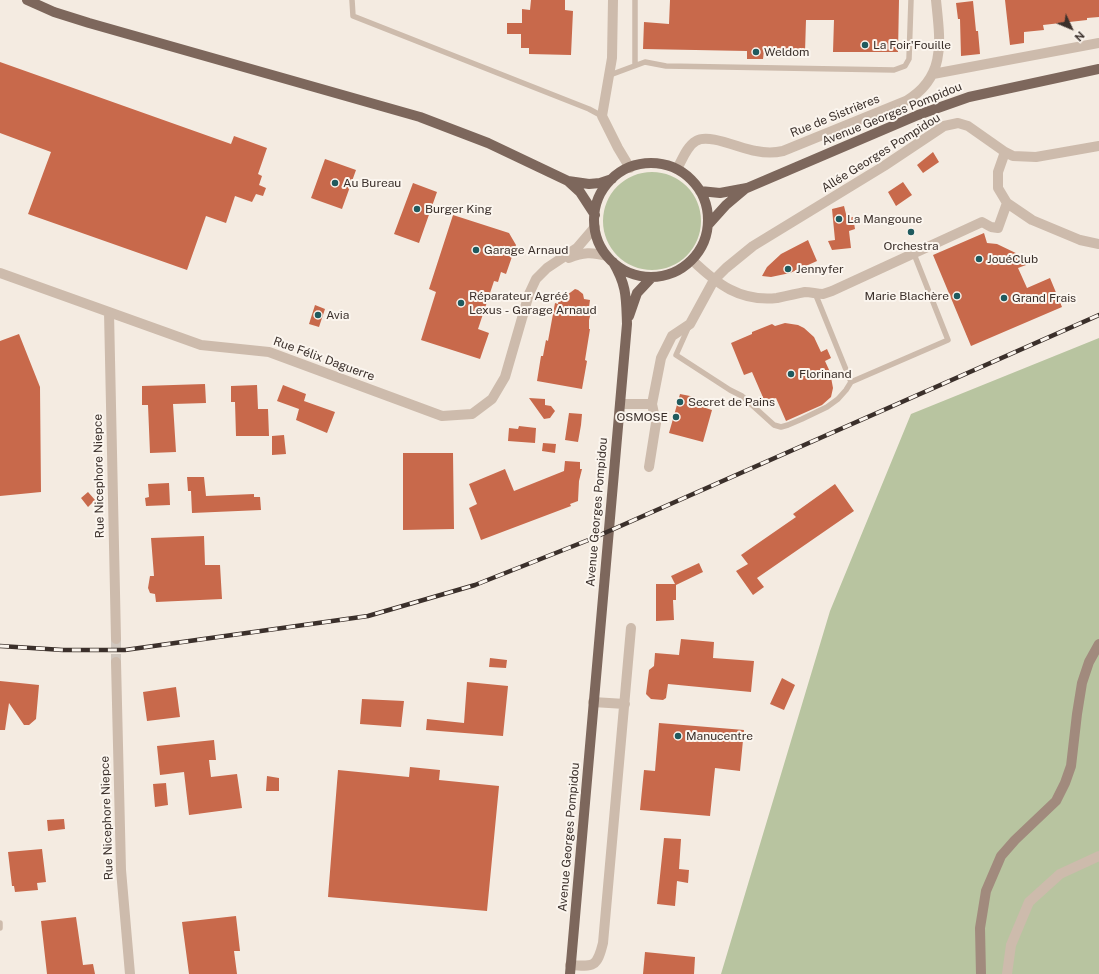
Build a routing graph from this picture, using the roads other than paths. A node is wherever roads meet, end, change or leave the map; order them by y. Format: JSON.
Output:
{"nodes":[{"id":1,"x":28,"y":0,"type":"edge"},
{"id":2,"x":352,"y":0,"type":"edge"},
{"id":3,"x":613,"y":0,"type":"edge"},
{"id":4,"x":635,"y":0,"type":"edge"},
{"id":5,"x":911,"y":0,"type":"edge"},
{"id":6,"x":936,"y":0,"type":"edge"},
{"id":7,"x":1099,"y":43,"type":"edge"},
{"id":8,"x":636,"y":65,"type":"junction"},
{"id":9,"x":1099,"y":69,"type":"edge"},
{"id":10,"x":933,"y":74,"type":"junction"},
{"id":11,"x":610,"y":76,"type":"junction"},
{"id":12,"x":602,"y":116,"type":"junction"},
{"id":13,"x":1099,"y":146,"type":"edge"},
{"id":14,"x":1005,"y":152,"type":"junction"},
{"id":15,"x":630,"y":168,"type":"junction"},
{"id":16,"x":677,"y":169,"type":"junction"},
{"id":17,"x":612,"y":179,"type":"junction"},
{"id":18,"x":568,"y":180,"type":"junction"},
{"id":19,"x":747,"y":188,"type":"junction"},
{"id":20,"x":700,"y":190,"type":"junction"},
{"id":21,"x":1007,"y":203,"type":"junction"},
{"id":22,"x":595,"y":215,"type":"junction"},
{"id":23,"x":708,"y":225,"type":"junction"},
{"id":24,"x":595,"y":227,"type":"junction"},
{"id":25,"x":1099,"y":244,"type":"edge"},
{"id":26,"x":914,"y":254,"type":"junction"},
{"id":27,"x":610,"y":259,"type":"junction"},
{"id":28,"x":692,"y":260,"type":"junction"},
{"id":29,"x":552,"y":265,"type":"junction"},
{"id":30,"x":0,"y":273,"type":"edge"},
{"id":31,"x":652,"y":277,"type":"junction"},
{"id":32,"x":714,"y":280,"type":"junction"},
{"id":33,"x":815,"y":293,"type":"junction"},
{"id":34,"x":109,"y":312,"type":"junction"},
{"id":35,"x":627,"y":324,"type":"junction"},
{"id":36,"x":690,"y":324,"type":"junction"},
{"id":37,"x":851,"y":382,"type":"junction"},
{"id":38,"x":620,"y":404,"type":"junction"},
{"id":39,"x":652,"y":404,"type":"junction"},
{"id":40,"x":649,"y":467,"type":"dead end"},
{"id":41,"x":631,"y":628,"type":"dead end"},
{"id":42,"x":116,"y":639,"type":"tunnel mouth"},
{"id":43,"x":1099,"y":644,"type":"edge"},
{"id":44,"x":116,"y":662,"type":"tunnel mouth"},
{"id":45,"x":593,"y":702,"type":"junction"},
{"id":46,"x":625,"y":704,"type":"junction"},
{"id":47,"x":1099,"y":856,"type":"edge"},
{"id":48,"x":0,"y":924,"type":"edge"},
{"id":49,"x":0,"y":928,"type":"edge"},
{"id":50,"x":570,"y":969,"type":"edge"},
{"id":51,"x":130,"y":974,"type":"edge"},
{"id":52,"x":981,"y":974,"type":"edge"},
{"id":53,"x":1007,"y":974,"type":"edge"}],
"edges":[{"from":1,"to":18,"type":"main road"},
{"from":2,"to":12,"type":"lane"},
{"from":3,"to":11,"type":"street"},
{"from":4,"to":8,"type":"lane"},
{"from":5,"to":8,"type":"lane"},
{"from":6,"to":10,"type":"street","name":"Rue de Sistrières"},
{"from":7,"to":10,"type":"street","name":"Avenue Georges Pompidou"},
{"from":8,"to":11,"type":"lane"},
{"from":9,"to":19,"type":"main road","name":"Avenue Georges Pompidou"},
{"from":10,"to":16,"type":"street","name":"Rue de Sistrières"},
{"from":11,"to":12,"type":"street"},
{"from":12,"to":15,"type":"street"},
{"from":13,"to":14,"type":"street","name":"Allée Georges Pompidou"},
{"from":14,"to":21,"type":"street"},
{"from":14,"to":32,"type":"street","name":"Allée Georges Pompidou"},
{"from":15,"to":16,"type":"main road"},
{"from":15,"to":17,"type":"main road"},
{"from":16,"to":20,"type":"main road"},
{"from":17,"to":18,"type":"main road"},
{"from":17,"to":22,"type":"main road"},
{"from":18,"to":22,"type":"main road"},
{"from":19,"to":20,"type":"main road"},
{"from":19,"to":23,"type":"main road"},
{"from":20,"to":23,"type":"main road"},
{"from":21,"to":25,"type":"street"},
{"from":21,"to":26,"type":"street"},
{"from":22,"to":24,"type":"main road"},
{"from":23,"to":28,"type":"main road"},
{"from":24,"to":27,"type":"main road"},
{"from":24,"to":29,"type":"street","name":"Rue Félix Daguerre"},
{"from":26,"to":33,"type":"street"},
{"from":26,"to":37,"type":"lane"},
{"from":27,"to":29,"type":"street","name":"Rue Félix Daguerre"},
{"from":27,"to":31,"type":"main road"},
{"from":27,"to":35,"type":"main road","name":"Avenue Georges Pompidou"},
{"from":28,"to":31,"type":"main road"},
{"from":28,"to":32,"type":"street"},
{"from":29,"to":34,"type":"street","name":"Rue Félix Daguerre"},
{"from":30,"to":34,"type":"street","name":"Rue Félix Daguerre"},
{"from":31,"to":35,"type":"main road","name":"Avenue Georges Pompidou"},
{"from":32,"to":33,"type":"street"},
{"from":32,"to":36,"type":"street","name":"Allée Georges Pompidou"},
{"from":33,"to":37,"type":"lane"},
{"from":34,"to":42,"type":"street","name":"Rue Nicephore Niepce"},
{"from":35,"to":38,"type":"main road","name":"Avenue Georges Pompidou"},
{"from":36,"to":37,"type":"lane"},
{"from":36,"to":39,"type":"street"},
{"from":38,"to":39,"type":"street"},
{"from":38,"to":45,"type":"main road","name":"Avenue Georges Pompidou"},
{"from":39,"to":40,"type":"street"},
{"from":41,"to":46,"type":"street"},
{"from":43,"to":52,"type":"main road"},
{"from":44,"to":51,"type":"street","name":"Rue Nicephore Niepce"},
{"from":45,"to":46,"type":"street"},
{"from":45,"to":50,"type":"main road","name":"Avenue Georges Pompidou"},
{"from":46,"to":50,"type":"street"},
{"from":47,"to":53,"type":"street"},
{"from":48,"to":49,"type":"lane"}]}
